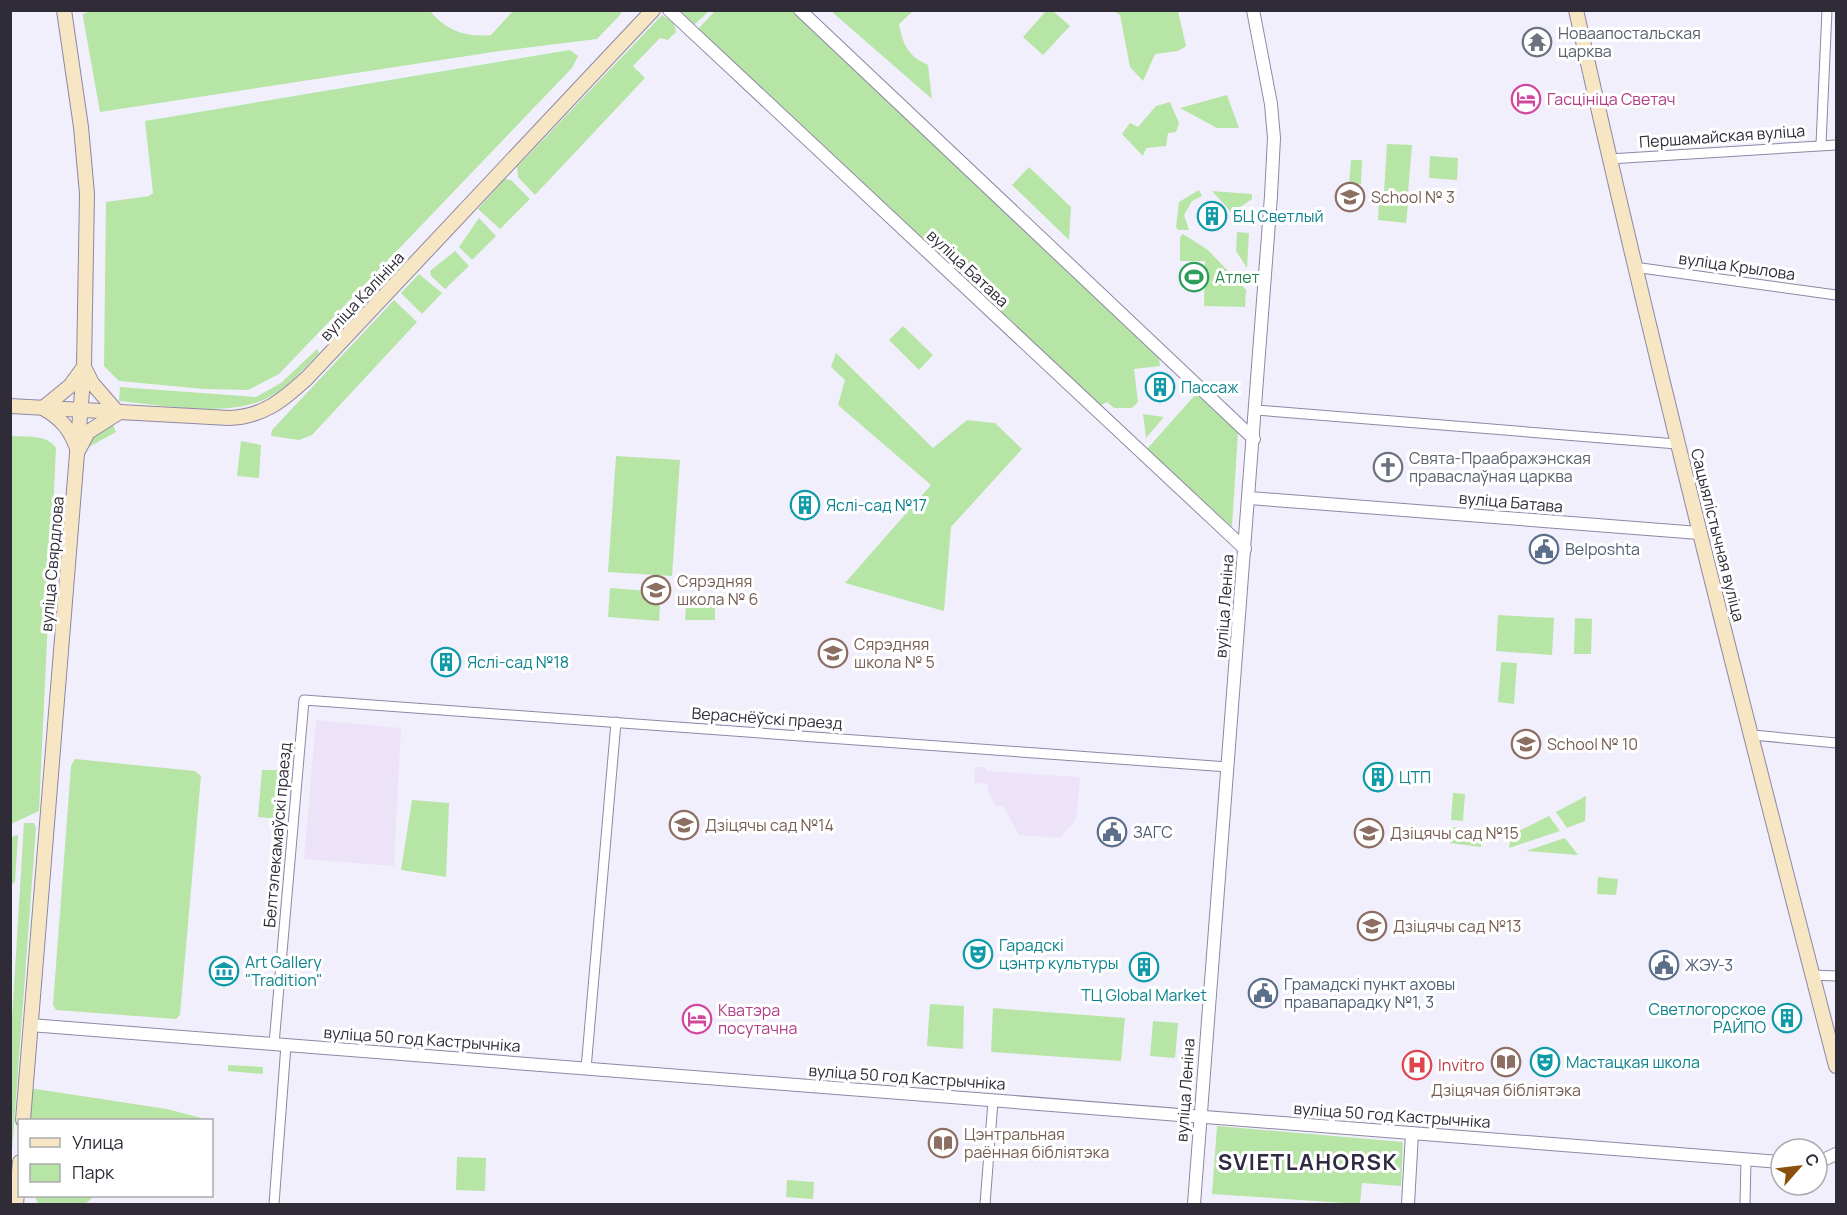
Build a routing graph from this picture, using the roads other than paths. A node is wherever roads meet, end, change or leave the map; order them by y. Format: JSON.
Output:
{"nodes":[{"id":1,"x":64,"y":10,"type":"edge"},
{"id":2,"x":653,"y":10,"type":"edge"},
{"id":3,"x":669,"y":10,"type":"edge"},
{"id":4,"x":800,"y":10,"type":"edge"},
{"id":5,"x":1253,"y":10,"type":"edge"},
{"id":6,"x":1576,"y":10,"type":"edge"},
{"id":7,"x":1827,"y":10,"type":"edge"},
{"id":8,"x":1821,"y":144,"type":"junction"},
{"id":9,"x":1836,"y":145,"type":"edge"},
{"id":10,"x":1609,"y":159,"type":"junction"},
{"id":11,"x":1634,"y":267,"type":"junction"},
{"id":12,"x":1836,"y":295,"type":"edge"},
{"id":13,"x":84,"y":367,"type":"junction"},
{"id":14,"x":10,"y":406,"type":"edge"},
{"id":15,"x":43,"y":408,"type":"junction"},
{"id":16,"x":82,"y":410,"type":"junction"},
{"id":17,"x":1256,"y":410,"type":"junction"},
{"id":18,"x":118,"y":413,"type":"junction"},
{"id":19,"x":1254,"y":439,"type":"junction"},
{"id":20,"x":1677,"y":444,"type":"junction"},
{"id":21,"x":78,"y":451,"type":"junction"},
{"id":22,"x":1249,"y":498,"type":"junction"},
{"id":23,"x":1699,"y":533,"type":"junction"},
{"id":24,"x":1245,"y":549,"type":"junction"},
{"id":25,"x":304,"y":700,"type":"joint"},
{"id":26,"x":616,"y":722,"type":"junction"},
{"id":27,"x":1753,"y":735,"type":"junction"},
{"id":28,"x":1836,"y":743,"type":"edge"},
{"id":29,"x":1228,"y":767,"type":"junction"},
{"id":30,"x":1813,"y":975,"type":"junction"},
{"id":31,"x":1836,"y":976,"type":"edge"},
{"id":32,"x":30,"y":1025,"type":"junction"},
{"id":33,"x":280,"y":1045,"type":"junction"},
{"id":34,"x":1836,"y":1066,"type":"edge"},
{"id":35,"x":586,"y":1069,"type":"junction"},
{"id":36,"x":993,"y":1101,"type":"junction"},
{"id":37,"x":1199,"y":1117,"type":"junction"},
{"id":38,"x":23,"y":1119,"type":"edge"},
{"id":39,"x":1412,"y":1133,"type":"junction"},
{"id":40,"x":1746,"y":1160,"type":"junction"},
{"id":41,"x":1769,"y":1161,"type":"edge"},
{"id":42,"x":18,"y":1183,"type":"edge"},
{"id":43,"x":16,"y":1204,"type":"edge"},
{"id":44,"x":274,"y":1204,"type":"edge"},
{"id":45,"x":985,"y":1204,"type":"edge"},
{"id":46,"x":1194,"y":1204,"type":"edge"},
{"id":47,"x":1408,"y":1204,"type":"edge"},
{"id":48,"x":1745,"y":1204,"type":"edge"}],
"edges":[{"from":1,"to":13,"type":"main road","name":"вуліца Свярдлова"},
{"from":2,"to":18,"type":"main road","name":"вуліца Калініна"},
{"from":3,"to":24,"type":"street","name":"вуліца Батава"},
{"from":4,"to":19,"type":"street"},
{"from":5,"to":17,"type":"street","name":"вуліца Леніна"},
{"from":6,"to":10,"type":"main road","name":"Сацыялістычная вуліца"},
{"from":7,"to":8,"type":"street"},
{"from":8,"to":9,"type":"street","name":"Першамайская вуліца"},
{"from":8,"to":10,"type":"street","name":"Першамайская вуліца"},
{"from":10,"to":11,"type":"main road","name":"Сацыялістычная вуліца"},
{"from":11,"to":12,"type":"street","name":"вуліца Крылова"},
{"from":11,"to":20,"type":"main road","name":"Сацыялістычная вуліца"},
{"from":13,"to":15,"type":"main road"},
{"from":13,"to":16,"type":"main road","name":"вуліца Свярдлова"},
{"from":13,"to":18,"type":"main road"},
{"from":14,"to":15,"type":"main road","name":"вуліца Калініна"},
{"from":15,"to":16,"type":"main road","name":"вуліца Калініна"},
{"from":15,"to":21,"type":"main road"},
{"from":16,"to":18,"type":"main road","name":"вуліца Калініна"},
{"from":16,"to":21,"type":"main road","name":"вуліца Свярдлова"},
{"from":17,"to":19,"type":"street","name":"вуліца Леніна"},
{"from":17,"to":20,"type":"street"},
{"from":18,"to":21,"type":"main road"},
{"from":19,"to":22,"type":"street","name":"вуліца Леніна"},
{"from":20,"to":23,"type":"main road","name":"Сацыялістычная вуліца"},
{"from":21,"to":32,"type":"main road","name":"вуліца Свярдлова"},
{"from":22,"to":23,"type":"street","name":"вуліца Батава"},
{"from":22,"to":24,"type":"street","name":"вуліца Леніна"},
{"from":23,"to":27,"type":"main road","name":"Сацыялістычная вуліца"},
{"from":24,"to":29,"type":"street","name":"вуліца Леніна"},
{"from":25,"to":26,"type":"street","name":"Вераснёўскі праезд"},
{"from":25,"to":33,"type":"street","name":"Белтэлекамаўскі праезд"},
{"from":26,"to":29,"type":"street","name":"Вераснёўскі праезд"},
{"from":26,"to":35,"type":"street"},
{"from":27,"to":28,"type":"street"},
{"from":27,"to":30,"type":"main road","name":"Сацыялістычная вуліца"},
{"from":29,"to":37,"type":"street","name":"вуліца Леніна"},
{"from":30,"to":31,"type":"street"},
{"from":30,"to":34,"type":"main road","name":"Сацыялістычная вуліца"},
{"from":32,"to":33,"type":"street","name":"вуліца 50 год Кастрычніка"},
{"from":32,"to":38,"type":"main road","name":"вуліца Свярдлова"},
{"from":33,"to":35,"type":"street","name":"вуліца 50 год Кастрычніка"},
{"from":33,"to":44,"type":"street","name":"Белтэлекамаўскі праезд"},
{"from":35,"to":36,"type":"street","name":"вуліца 50 год Кастрычніка"},
{"from":36,"to":37,"type":"street","name":"вуліца 50 год Кастрычніка"},
{"from":36,"to":45,"type":"street"},
{"from":37,"to":39,"type":"street","name":"вуліца 50 год Кастрычніка"},
{"from":37,"to":46,"type":"street","name":"вуліца Леніна"},
{"from":39,"to":40,"type":"street","name":"вуліца 50 год Кастрычніка"},
{"from":39,"to":47,"type":"street"},
{"from":40,"to":41,"type":"street","name":"вуліца 50 год Кастрычніка"},
{"from":40,"to":48,"type":"street"},
{"from":42,"to":43,"type":"main road"}]}
